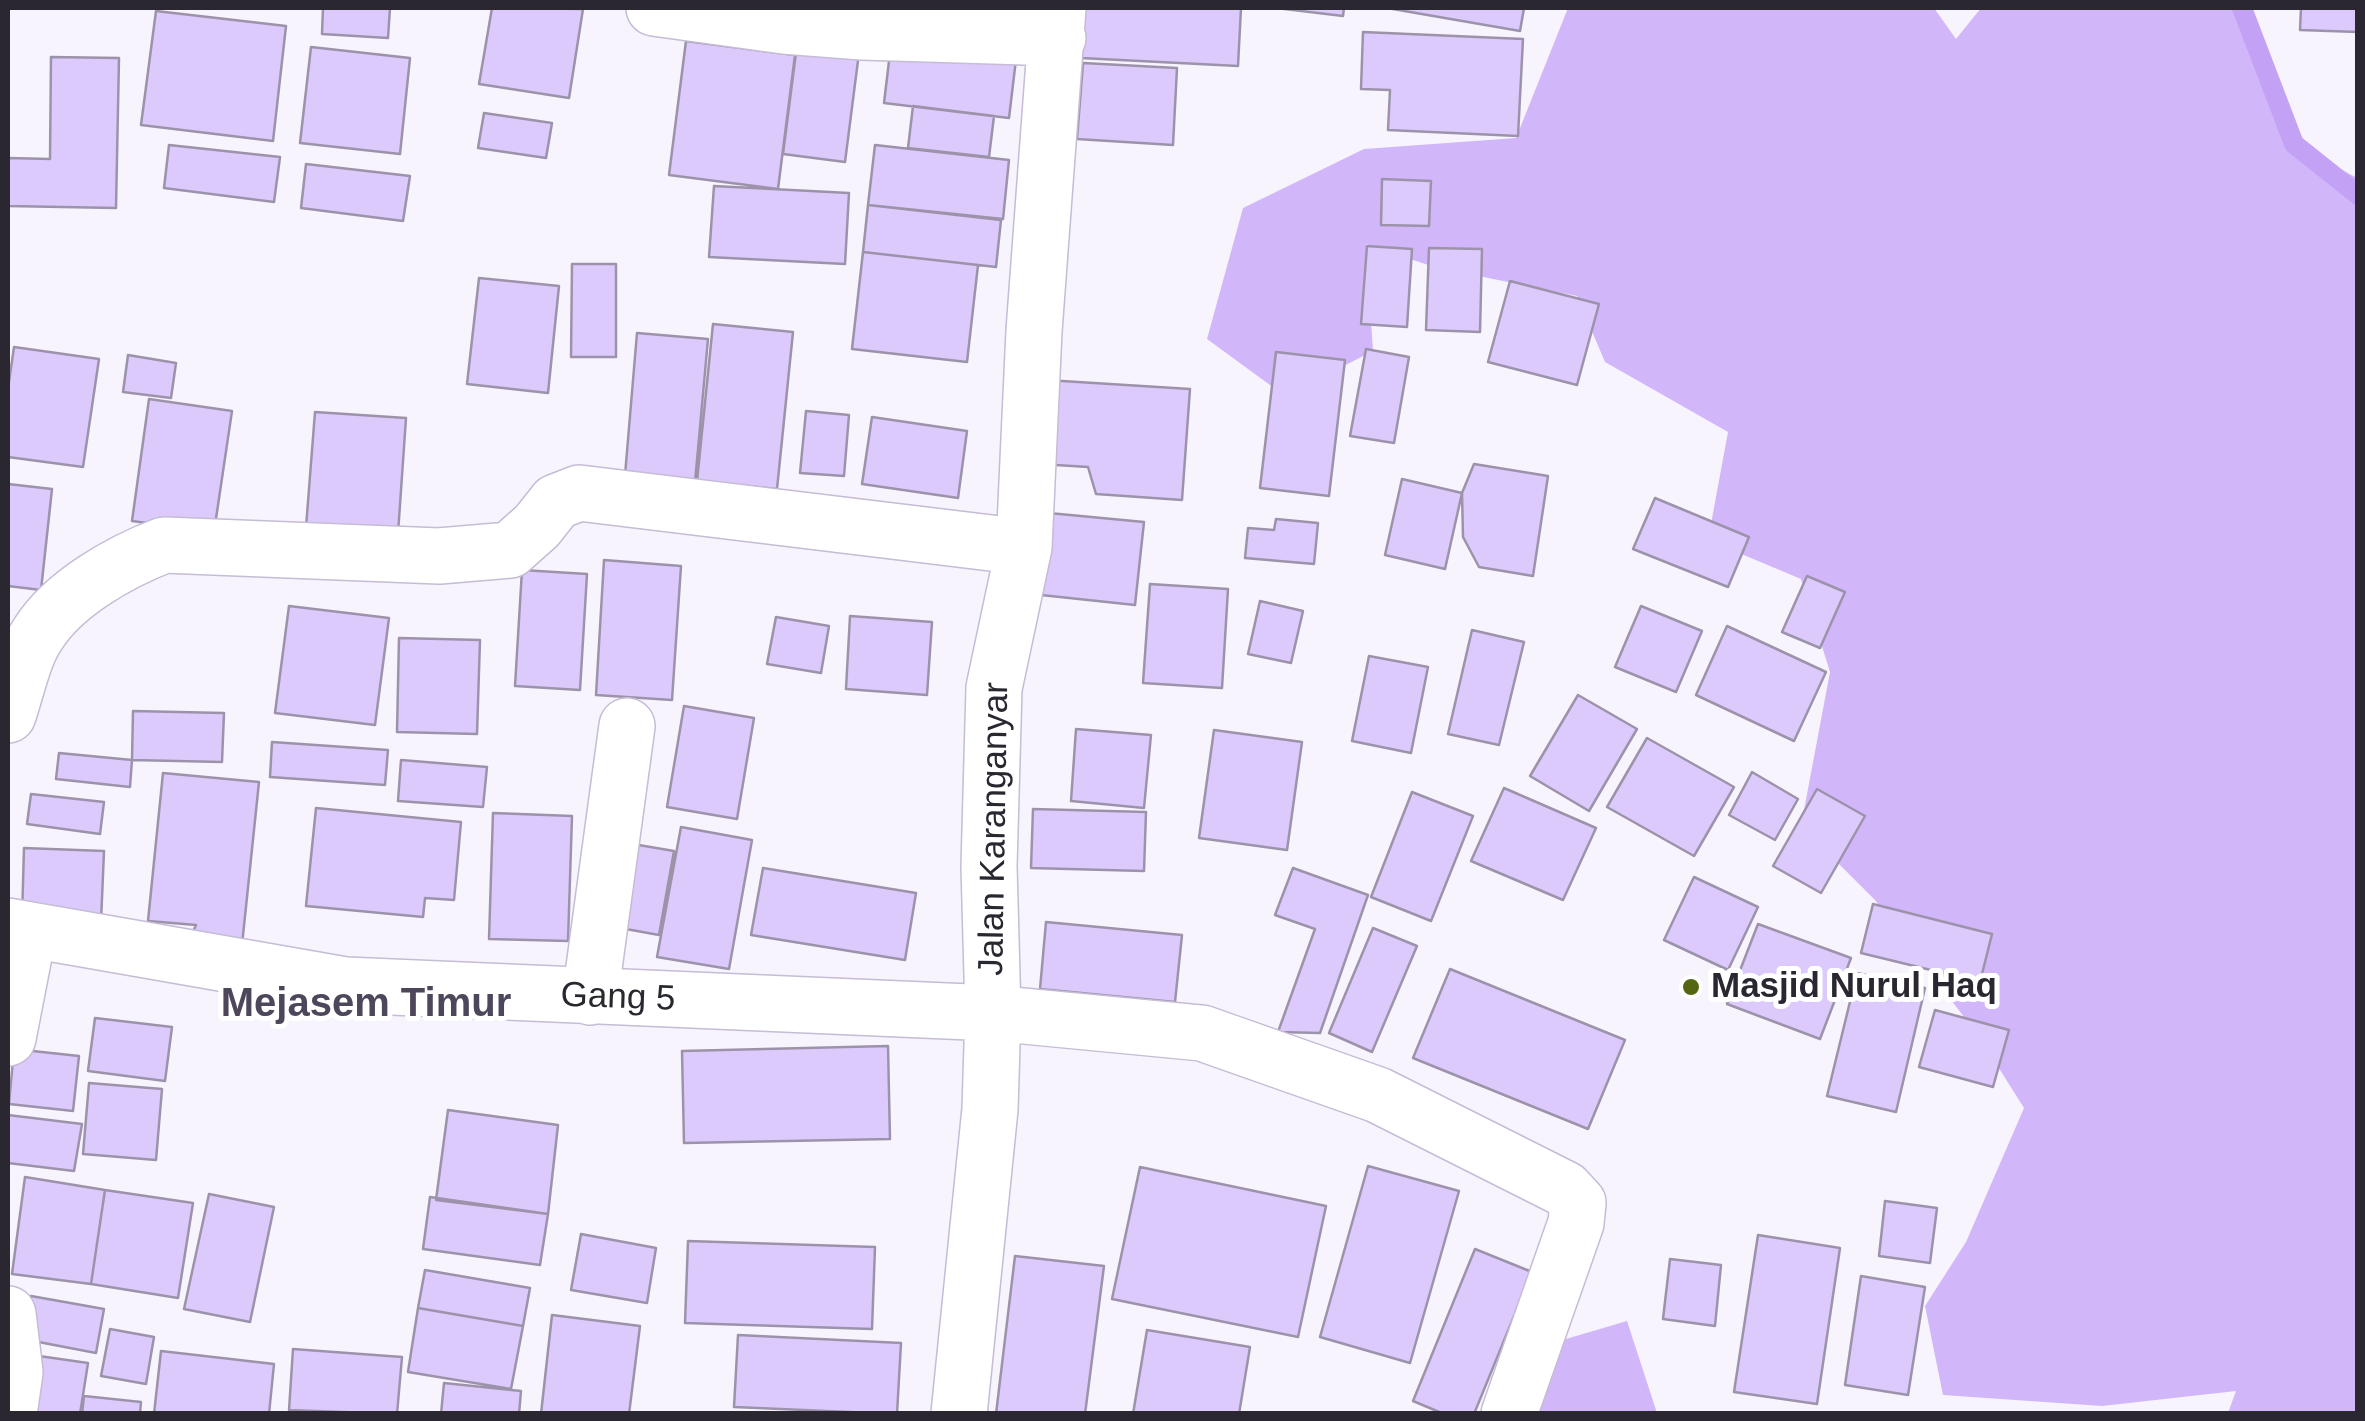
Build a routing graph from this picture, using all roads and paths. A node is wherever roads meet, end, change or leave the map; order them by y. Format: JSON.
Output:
{"nodes":[{"id":1,"x":654,"y":8,"type":"edge"},
{"id":2,"x":1058,"y":23,"type":"edge"},
{"id":3,"x":1024,"y":547,"type":"junction"},
{"id":4,"x":8,"y":715,"type":"edge"},
{"id":5,"x":627,"y":726,"type":"dead end"},
{"id":6,"x":18,"y":928,"type":"edge"},
{"id":7,"x":590,"y":997,"type":"junction"},
{"id":8,"x":993,"y":1013,"type":"junction"},
{"id":9,"x":8,"y":1038,"type":"edge"},
{"id":10,"x":8,"y":1314,"type":"edge"},
{"id":11,"x":10,"y":1414,"type":"edge"},
{"id":12,"x":959,"y":1414,"type":"edge"},
{"id":13,"x":1510,"y":1414,"type":"edge"}],
"edges":[{"from":1,"to":2,"type":"street"},
{"from":2,"to":3,"type":"street","name":"Jalan Karanganyar"},
{"from":3,"to":4,"type":"street"},
{"from":3,"to":8,"type":"street","name":"Jalan Karanganyar"},
{"from":5,"to":7,"type":"street"},
{"from":6,"to":7,"type":"street","name":"Gang 5"},
{"from":6,"to":9,"type":"street"},
{"from":7,"to":8,"type":"street","name":"Gang 5"},
{"from":8,"to":12,"type":"street","name":"Jalan Karanganyar"},
{"from":8,"to":13,"type":"street","name":"Gang 5"},
{"from":10,"to":11,"type":"street"}]}
